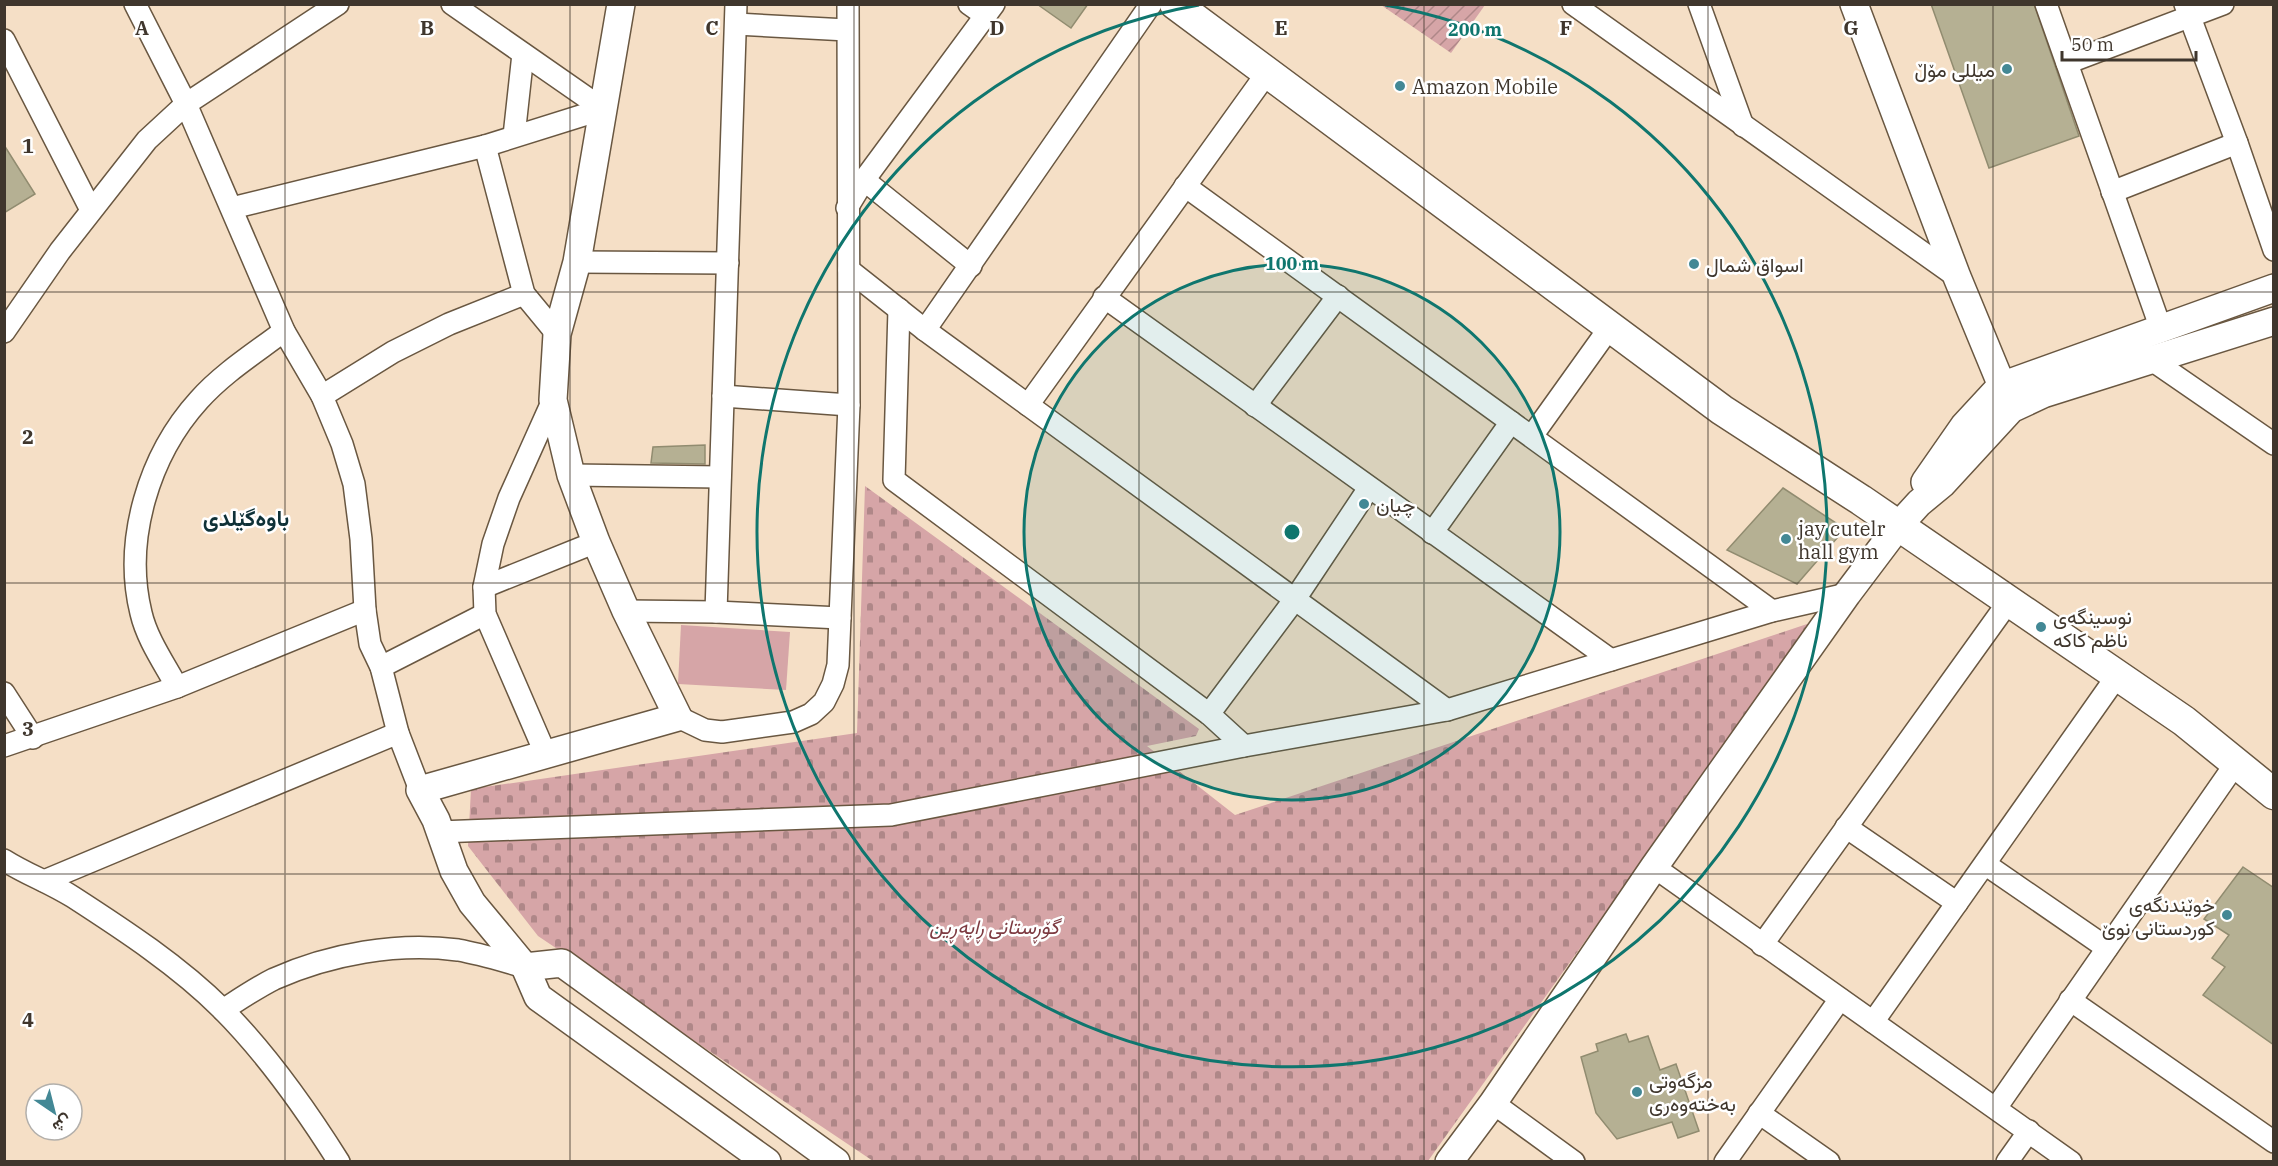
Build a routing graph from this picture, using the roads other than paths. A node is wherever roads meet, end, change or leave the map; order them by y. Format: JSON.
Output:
{"nodes":[{"id":1,"x":135,"y":4,"type":"edge"},
{"id":2,"x":312,"y":4,"type":"edge"},
{"id":3,"x":338,"y":4,"type":"edge"},
{"id":4,"x":452,"y":4,"type":"edge"},
{"id":5,"x":621,"y":4,"type":"edge"},
{"id":6,"x":848,"y":4,"type":"edge"},
{"id":7,"x":1151,"y":4,"type":"edge"},
{"id":8,"x":1175,"y":4,"type":"edge"},
{"id":9,"x":1573,"y":4,"type":"edge"},
{"id":10,"x":1699,"y":4,"type":"edge"},
{"id":11,"x":1854,"y":4,"type":"edge"},
{"id":12,"x":2046,"y":4,"type":"edge"},
{"id":13,"x":2223,"y":4,"type":"edge"},
{"id":14,"x":983,"y":8,"type":"edge"},
{"id":15,"x":2187,"y":10,"type":"edge"},
{"id":16,"x":736,"y":14,"type":"edge"},
{"id":17,"x":306,"y":26,"type":"junction"},
{"id":18,"x":847,"y":30,"type":"junction"},
{"id":19,"x":4,"y":40,"type":"edge"},
{"id":20,"x":523,"y":54,"type":"junction"},
{"id":21,"x":2067,"y":63,"type":"junction"},
{"id":22,"x":1267,"y":73,"type":"junction"},
{"id":23,"x":186,"y":104,"type":"junction"},
{"id":24,"x":603,"y":109,"type":"junction"},
{"id":25,"x":1743,"y":126,"type":"junction"},
{"id":26,"x":514,"y":136,"type":"junction"},
{"id":27,"x":2237,"y":143,"type":"junction"},
{"id":28,"x":485,"y":146,"type":"junction"},
{"id":29,"x":864,"y":180,"type":"junction"},
{"id":30,"x":1185,"y":186,"type":"junction"},
{"id":31,"x":2112,"y":192,"type":"junction"},
{"id":32,"x":231,"y":208,"type":"junction"},
{"id":33,"x":847,"y":209,"type":"junction"},
{"id":34,"x":91,"y":210,"type":"junction"},
{"id":35,"x":2274,"y":250,"type":"edge"},
{"id":36,"x":577,"y":262,"type":"junction"},
{"id":37,"x":728,"y":263,"type":"junction"},
{"id":38,"x":970,"y":266,"type":"junction"},
{"id":39,"x":849,"y":270,"type":"junction"},
{"id":40,"x":1957,"y":278,"type":"junction"},
{"id":41,"x":2274,"y":288,"type":"edge"},
{"id":42,"x":524,"y":294,"type":"junction"},
{"id":43,"x":1338,"y":296,"type":"junction"},
{"id":44,"x":1104,"y":297,"type":"junction"},
{"id":45,"x":899,"y":309,"type":"junction"},
{"id":46,"x":2274,"y":321,"type":"edge"},
{"id":47,"x":1610,"y":327,"type":"junction"},
{"id":48,"x":2161,"y":329,"type":"junction"},
{"id":49,"x":925,"y":330,"type":"junction"},
{"id":50,"x":284,"y":331,"type":"junction"},
{"id":51,"x":4,"y":332,"type":"edge"},
{"id":52,"x":557,"y":334,"type":"junction"},
{"id":53,"x":2152,"y":360,"type":"junction"},
{"id":54,"x":322,"y":396,"type":"junction"},
{"id":55,"x":723,"y":396,"type":"junction"},
{"id":56,"x":2006,"y":398,"type":"junction"},
{"id":57,"x":553,"y":400,"type":"junction"},
{"id":58,"x":849,"y":405,"type":"junction"},
{"id":59,"x":1028,"y":405,"type":"junction"},
{"id":60,"x":1256,"y":406,"type":"junction"},
{"id":61,"x":1511,"y":422,"type":"junction"},
{"id":62,"x":1532,"y":436,"type":"junction"},
{"id":63,"x":2274,"y":444,"type":"edge"},
{"id":64,"x":571,"y":475,"type":"junction"},
{"id":65,"x":720,"y":477,"type":"junction"},
{"id":66,"x":1369,"y":488,"type":"junction"},
{"id":67,"x":1899,"y":525,"type":"junction"},
{"id":68,"x":1432,"y":533,"type":"junction"},
{"id":69,"x":596,"y":542,"type":"junction"},
{"id":70,"x":484,"y":587,"type":"junction"},
{"id":71,"x":1847,"y":594,"type":"junction"},
{"id":72,"x":1295,"y":599,"type":"junction"},
{"id":73,"x":2009,"y":601,"type":"junction"},
{"id":74,"x":365,"y":610,"type":"junction"},
{"id":75,"x":1772,"y":610,"type":"junction"},
{"id":76,"x":626,"y":611,"type":"junction"},
{"id":77,"x":716,"y":612,"type":"junction"},
{"id":78,"x":485,"y":614,"type":"junction"},
{"id":79,"x":840,"y":618,"type":"junction"},
{"id":80,"x":1611,"y":660,"type":"junction"},
{"id":81,"x":381,"y":667,"type":"junction"},
{"id":82,"x":2117,"y":676,"type":"junction"},
{"id":83,"x":177,"y":687,"type":"junction"},
{"id":84,"x":4,"y":693,"type":"edge"},
{"id":85,"x":1447,"y":710,"type":"junction"},
{"id":86,"x":1209,"y":714,"type":"junction"},
{"id":87,"x":678,"y":717,"type":"junction"},
{"id":88,"x":398,"y":733,"type":"junction"},
{"id":89,"x":33,"y":738,"type":"junction"},
{"id":90,"x":4,"y":746,"type":"edge"},
{"id":91,"x":1244,"y":746,"type":"junction"},
{"id":92,"x":546,"y":754,"type":"junction"},
{"id":93,"x":2236,"y":764,"type":"junction"},
{"id":94,"x":420,"y":790,"type":"junction"},
{"id":95,"x":2274,"y":794,"type":"edge"},
{"id":96,"x":1846,"y":827,"type":"junction"},
{"id":97,"x":440,"y":832,"type":"junction"},
{"id":98,"x":4,"y":860,"type":"edge"},
{"id":99,"x":1985,"y":864,"type":"junction"},
{"id":100,"x":1654,"y":867,"type":"junction"},
{"id":101,"x":44,"y":881,"type":"junction"},
{"id":102,"x":1957,"y":903,"type":"junction"},
{"id":103,"x":1762,"y":945,"type":"junction"},
{"id":104,"x":2107,"y":948,"type":"junction"},
{"id":105,"x":525,"y":967,"type":"junction"},
{"id":106,"x":1840,"y":999,"type":"junction"},
{"id":107,"x":2070,"y":1000,"type":"junction"},
{"id":108,"x":223,"y":1010,"type":"junction"},
{"id":109,"x":1873,"y":1022,"type":"junction"},
{"id":110,"x":1493,"y":1103,"type":"junction"},
{"id":111,"x":1996,"y":1108,"type":"junction"},
{"id":112,"x":1759,"y":1113,"type":"junction"},
{"id":113,"x":2029,"y":1131,"type":"junction"},
{"id":114,"x":2274,"y":1142,"type":"edge"},
{"id":115,"x":339,"y":1161,"type":"edge"},
{"id":116,"x":767,"y":1161,"type":"edge"},
{"id":117,"x":836,"y":1161,"type":"edge"},
{"id":118,"x":1449,"y":1161,"type":"edge"},
{"id":119,"x":1574,"y":1161,"type":"edge"},
{"id":120,"x":1725,"y":1161,"type":"edge"},
{"id":121,"x":1829,"y":1161,"type":"edge"},
{"id":122,"x":2007,"y":1161,"type":"edge"},
{"id":123,"x":2071,"y":1161,"type":"edge"}],
"edges":[{"from":1,"to":23,"type":"street"},
{"from":2,"to":17,"type":"street"},
{"from":3,"to":17,"type":"street"},
{"from":4,"to":20,"type":"street"},
{"from":5,"to":24,"type":"street"},
{"from":6,"to":18,"type":"street"},
{"from":7,"to":38,"type":"street"},
{"from":8,"to":22,"type":"main road"},
{"from":9,"to":25,"type":"street"},
{"from":10,"to":25,"type":"street"},
{"from":11,"to":40,"type":"street"},
{"from":12,"to":21,"type":"street"},
{"from":13,"to":15,"type":"street"},
{"from":14,"to":29,"type":"street"},
{"from":15,"to":21,"type":"street"},
{"from":15,"to":27,"type":"street"},
{"from":16,"to":18,"type":"street"},
{"from":16,"to":37,"type":"street"},
{"from":17,"to":23,"type":"street"},
{"from":18,"to":33,"type":"street"},
{"from":19,"to":34,"type":"street"},
{"from":20,"to":24,"type":"street"},
{"from":20,"to":26,"type":"street"},
{"from":21,"to":31,"type":"street"},
{"from":22,"to":30,"type":"street"},
{"from":22,"to":47,"type":"main road"},
{"from":23,"to":32,"type":"street"},
{"from":23,"to":34,"type":"street"},
{"from":24,"to":26,"type":"street"},
{"from":24,"to":36,"type":"street"},
{"from":25,"to":40,"type":"street"},
{"from":26,"to":28,"type":"street"},
{"from":27,"to":31,"type":"street"},
{"from":27,"to":35,"type":"street"},
{"from":28,"to":32,"type":"street"},
{"from":28,"to":42,"type":"street"},
{"from":29,"to":33,"type":"street"},
{"from":29,"to":38,"type":"street"},
{"from":30,"to":43,"type":"street"},
{"from":30,"to":44,"type":"street"},
{"from":31,"to":48,"type":"street"},
{"from":32,"to":50,"type":"street"},
{"from":33,"to":39,"type":"street"},
{"from":34,"to":51,"type":"street"},
{"from":36,"to":37,"type":"street"},
{"from":36,"to":52,"type":"street"},
{"from":37,"to":55,"type":"street"},
{"from":38,"to":49,"type":"street"},
{"from":39,"to":45,"type":"street"},
{"from":39,"to":58,"type":"street"},
{"from":40,"to":56,"type":"street"},
{"from":41,"to":48,"type":"street"},
{"from":42,"to":52,"type":"street"},
{"from":42,"to":54,"type":"street"},
{"from":43,"to":60,"type":"street"},
{"from":43,"to":61,"type":"street"},
{"from":44,"to":59,"type":"street"},
{"from":44,"to":60,"type":"street"},
{"from":45,"to":49,"type":"street"},
{"from":45,"to":86,"type":"street"},
{"from":46,"to":53,"type":"street"},
{"from":47,"to":62,"type":"street"},
{"from":47,"to":67,"type":"main road"},
{"from":48,"to":56,"type":"street"},
{"from":49,"to":59,"type":"street"},
{"from":50,"to":54,"type":"street"},
{"from":50,"to":83,"type":"street"},
{"from":52,"to":57,"type":"street"},
{"from":53,"to":56,"type":"street"},
{"from":53,"to":63,"type":"street"},
{"from":54,"to":74,"type":"street"},
{"from":55,"to":58,"type":"street"},
{"from":55,"to":65,"type":"street"},
{"from":56,"to":67,"type":"street"},
{"from":57,"to":64,"type":"street"},
{"from":57,"to":70,"type":"street"},
{"from":58,"to":79,"type":"street"},
{"from":59,"to":72,"type":"street"},
{"from":60,"to":66,"type":"street"},
{"from":61,"to":62,"type":"street"},
{"from":61,"to":68,"type":"street"},
{"from":62,"to":75,"type":"street"},
{"from":64,"to":65,"type":"street"},
{"from":64,"to":69,"type":"street"},
{"from":65,"to":77,"type":"street"},
{"from":66,"to":68,"type":"street"},
{"from":66,"to":72,"type":"street"},
{"from":67,"to":71,"type":"street"},
{"from":67,"to":73,"type":"main road"},
{"from":68,"to":80,"type":"street"},
{"from":69,"to":70,"type":"street"},
{"from":69,"to":76,"type":"street"},
{"from":70,"to":78,"type":"street"},
{"from":71,"to":75,"type":"street"},
{"from":71,"to":100,"type":"street"},
{"from":72,"to":85,"type":"street"},
{"from":72,"to":86,"type":"street"},
{"from":73,"to":82,"type":"main road"},
{"from":73,"to":96,"type":"street"},
{"from":74,"to":81,"type":"street"},
{"from":74,"to":83,"type":"street"},
{"from":75,"to":80,"type":"street"},
{"from":76,"to":77,"type":"street"},
{"from":76,"to":87,"type":"street"},
{"from":77,"to":79,"type":"street"},
{"from":78,"to":81,"type":"street"},
{"from":78,"to":92,"type":"street"},
{"from":79,"to":87,"type":"street"},
{"from":80,"to":85,"type":"street"},
{"from":81,"to":88,"type":"street"},
{"from":82,"to":93,"type":"main road"},
{"from":82,"to":99,"type":"street"},
{"from":83,"to":89,"type":"street"},
{"from":84,"to":89,"type":"street"},
{"from":85,"to":91,"type":"street"},
{"from":86,"to":91,"type":"street"},
{"from":87,"to":92,"type":"street"},
{"from":88,"to":94,"type":"street"},
{"from":88,"to":101,"type":"street"},
{"from":89,"to":90,"type":"street"},
{"from":91,"to":97,"type":"street"},
{"from":92,"to":94,"type":"street"},
{"from":93,"to":95,"type":"main road"},
{"from":93,"to":104,"type":"street"},
{"from":94,"to":97,"type":"street"},
{"from":96,"to":102,"type":"street"},
{"from":96,"to":103,"type":"street"},
{"from":97,"to":105,"type":"street"},
{"from":98,"to":101,"type":"street"},
{"from":99,"to":102,"type":"street"},
{"from":99,"to":104,"type":"street"},
{"from":100,"to":103,"type":"street"},
{"from":100,"to":110,"type":"street"},
{"from":101,"to":108,"type":"street"},
{"from":102,"to":109,"type":"street"},
{"from":103,"to":106,"type":"street"},
{"from":104,"to":107,"type":"street"},
{"from":105,"to":108,"type":"street"},
{"from":105,"to":116,"type":"street"},
{"from":105,"to":117,"type":"street"},
{"from":106,"to":109,"type":"street"},
{"from":106,"to":112,"type":"street"},
{"from":107,"to":111,"type":"street"},
{"from":107,"to":114,"type":"street"},
{"from":108,"to":115,"type":"street"},
{"from":109,"to":111,"type":"street"},
{"from":110,"to":118,"type":"street"},
{"from":110,"to":119,"type":"street"},
{"from":111,"to":113,"type":"street"},
{"from":112,"to":120,"type":"street"},
{"from":112,"to":121,"type":"street"},
{"from":113,"to":122,"type":"street"},
{"from":113,"to":123,"type":"street"}]}
